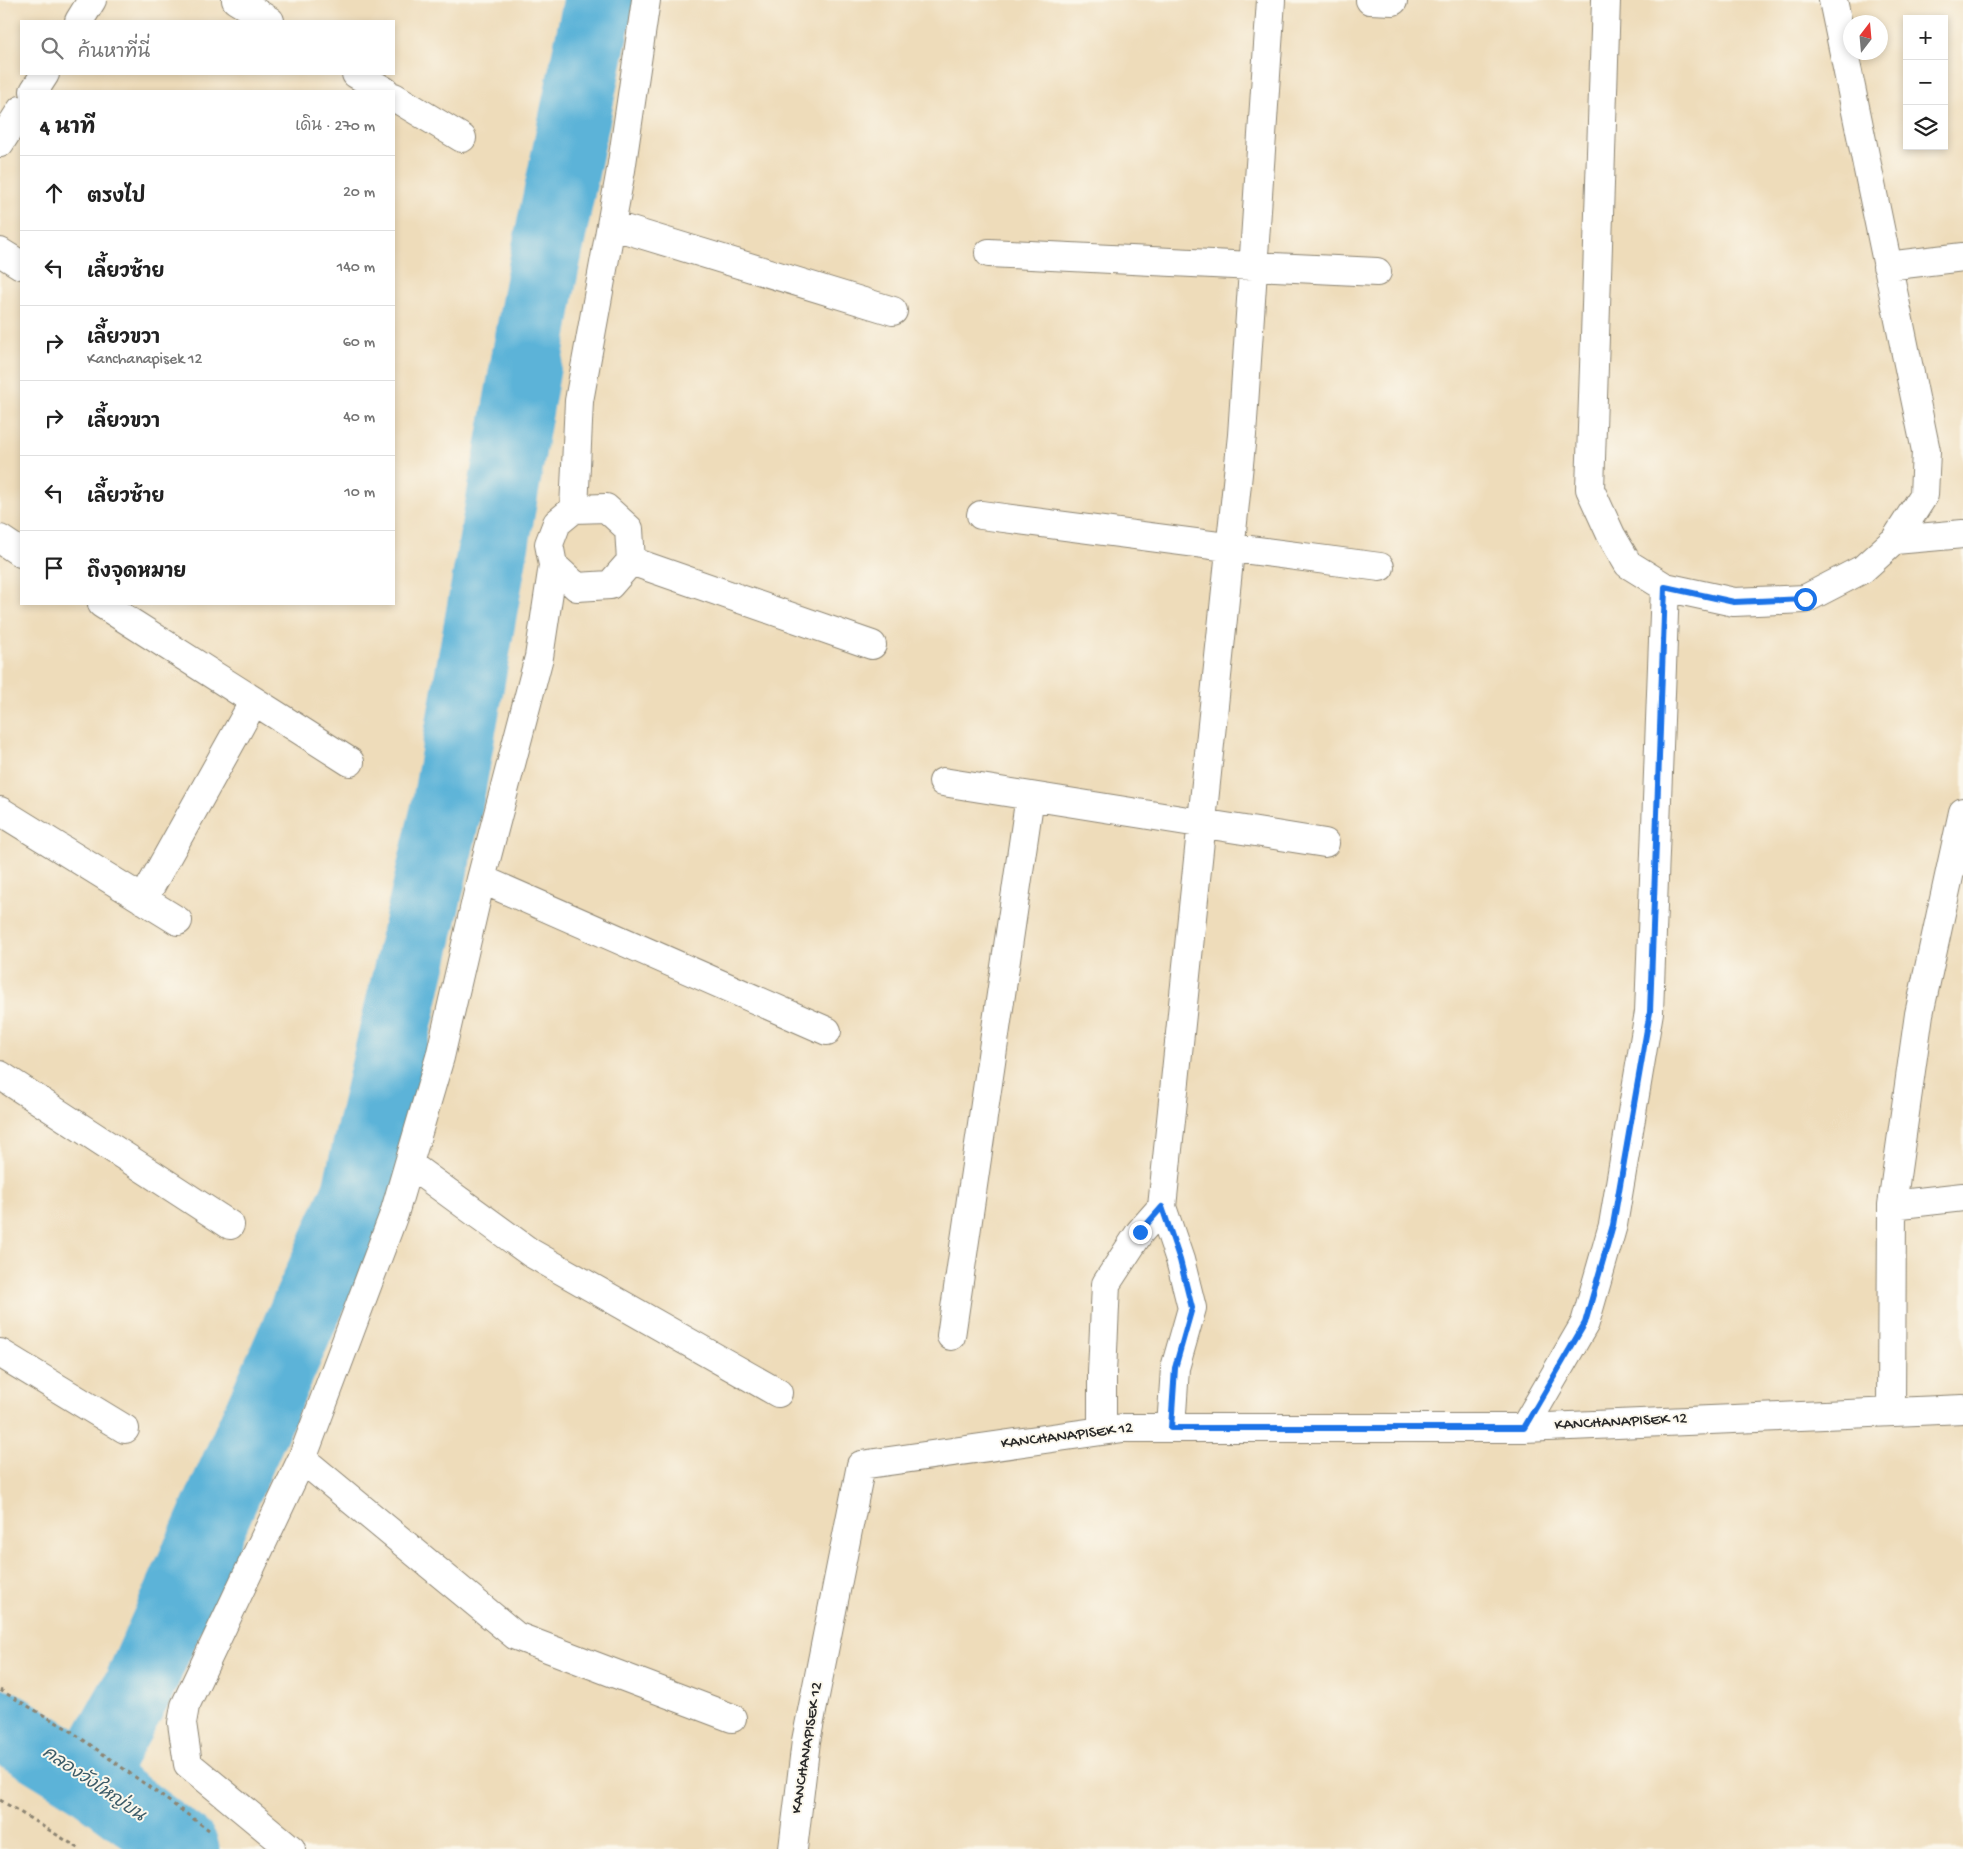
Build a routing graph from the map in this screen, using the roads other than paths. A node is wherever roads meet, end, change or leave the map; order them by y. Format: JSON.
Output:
{"nodes":[{"id":1,"x":92,"y":0,"type":"edge"},
{"id":2,"x":236,"y":0,"type":"edge"},
{"id":3,"x":646,"y":0,"type":"edge"},
{"id":4,"x":1271,"y":0,"type":"edge"},
{"id":5,"x":1606,"y":0,"type":"edge"},
{"id":6,"x":1833,"y":0,"type":"edge"},
{"id":7,"x":79,"y":20,"type":"edge"},
{"id":8,"x":268,"y":20,"type":"edge"},
{"id":9,"x":44,"y":75,"type":"edge"},
{"id":10,"x":358,"y":75,"type":"edge"},
{"id":11,"x":35,"y":90,"type":"edge"},
{"id":12,"x":383,"y":90,"type":"edge"},
{"id":13,"x":395,"y":98,"type":"edge"},
{"id":14,"x":20,"y":112,"type":"edge"},
{"id":15,"x":462,"y":138,"type":"dead end"},
{"id":16,"x":0,"y":143,"type":"edge"},
{"id":17,"x":611,"y":225,"type":"junction"},
{"id":18,"x":0,"y":252,"type":"edge"},
{"id":19,"x":989,"y":253,"type":"dead end"},
{"id":20,"x":1963,"y":256,"type":"edge"},
{"id":21,"x":20,"y":264,"type":"edge"},
{"id":22,"x":1253,"y":265,"type":"junction"},
{"id":23,"x":1887,"y":266,"type":"junction"},
{"id":24,"x":1377,"y":272,"type":"dead end"},
{"id":25,"x":893,"y":311,"type":"dead end"},
{"id":26,"x":574,"y":509,"type":"junction"},
{"id":27,"x":982,"y":515,"type":"dead end"},
{"id":28,"x":1963,"y":534,"type":"edge"},
{"id":29,"x":0,"y":539,"type":"edge"},
{"id":30,"x":1895,"y":540,"type":"junction"},
{"id":31,"x":1230,"y":548,"type":"junction"},
{"id":32,"x":20,"y":552,"type":"edge"},
{"id":33,"x":631,"y":561,"type":"junction"},
{"id":34,"x":553,"y":566,"type":"junction"},
{"id":35,"x":1380,"y":567,"type":"dead end"},
{"id":36,"x":1665,"y":587,"type":"junction"},
{"id":37,"x":104,"y":605,"type":"edge"},
{"id":38,"x":872,"y":644,"type":"dead end"},
{"id":39,"x":254,"y":701,"type":"junction"},
{"id":40,"x":350,"y":762,"type":"dead end"},
{"id":41,"x":943,"y":782,"type":"dead end"},
{"id":42,"x":1030,"y":796,"type":"junction"},
{"id":43,"x":0,"y":811,"type":"edge"},
{"id":44,"x":1963,"y":812,"type":"edge"},
{"id":45,"x":1202,"y":823,"type":"junction"},
{"id":46,"x":1326,"y":843,"type":"dead end"},
{"id":47,"x":481,"y":878,"type":"junction"},
{"id":48,"x":143,"y":900,"type":"junction"},
{"id":49,"x":178,"y":921,"type":"dead end"},
{"id":50,"x":827,"y":1031,"type":"dead end"},
{"id":51,"x":0,"y":1075,"type":"edge"},
{"id":52,"x":409,"y":1164,"type":"junction"},
{"id":53,"x":1963,"y":1197,"type":"edge"},
{"id":54,"x":1892,"y":1205,"type":"junction"},
{"id":55,"x":1162,"y":1207,"type":"junction"},
{"id":56,"x":230,"y":1225,"type":"dead end"},
{"id":57,"x":951,"y":1336,"type":"dead end"},
{"id":58,"x":0,"y":1352,"type":"edge"},
{"id":59,"x":778,"y":1393,"type":"dead end"},
{"id":60,"x":1963,"y":1409,"type":"edge"},
{"id":61,"x":1891,"y":1412,"type":"junction"},
{"id":62,"x":1171,"y":1428,"type":"junction"},
{"id":63,"x":1524,"y":1428,"type":"junction"},
{"id":64,"x":125,"y":1429,"type":"dead end"},
{"id":65,"x":1102,"y":1430,"type":"junction"},
{"id":66,"x":302,"y":1458,"type":"junction"},
{"id":67,"x":732,"y":1718,"type":"dead end"},
{"id":68,"x":291,"y":1849,"type":"edge"},
{"id":69,"x":793,"y":1849,"type":"edge"}],
"edges":[{"from":1,"to":7,"type":"street"},
{"from":2,"to":8,"type":"street"},
{"from":3,"to":17,"type":"street"},
{"from":4,"to":22,"type":"street"},
{"from":5,"to":36,"type":"street"},
{"from":6,"to":23,"type":"street"},
{"from":9,"to":11,"type":"street"},
{"from":10,"to":12,"type":"street"},
{"from":13,"to":15,"type":"street"},
{"from":14,"to":16,"type":"street"},
{"from":17,"to":25,"type":"street"},
{"from":17,"to":26,"type":"street"},
{"from":18,"to":21,"type":"street"},
{"from":19,"to":22,"type":"street"},
{"from":20,"to":23,"type":"street"},
{"from":22,"to":24,"type":"street"},
{"from":22,"to":31,"type":"street"},
{"from":23,"to":30,"type":"street"},
{"from":26,"to":33,"type":"street"},
{"from":26,"to":34,"type":"street"},
{"from":27,"to":31,"type":"street"},
{"from":28,"to":30,"type":"street"},
{"from":29,"to":32,"type":"street"},
{"from":30,"to":36,"type":"street"},
{"from":31,"to":35,"type":"street"},
{"from":31,"to":45,"type":"street"},
{"from":33,"to":34,"type":"street"},
{"from":33,"to":38,"type":"street"},
{"from":34,"to":47,"type":"street"},
{"from":36,"to":63,"type":"street"},
{"from":37,"to":39,"type":"street"},
{"from":39,"to":40,"type":"street"},
{"from":39,"to":48,"type":"street"},
{"from":41,"to":42,"type":"street"},
{"from":42,"to":45,"type":"street"},
{"from":42,"to":57,"type":"street"},
{"from":43,"to":48,"type":"street"},
{"from":44,"to":54,"type":"street"},
{"from":45,"to":46,"type":"street"},
{"from":45,"to":55,"type":"street"},
{"from":47,"to":50,"type":"street"},
{"from":47,"to":52,"type":"street"},
{"from":48,"to":49,"type":"street"},
{"from":51,"to":56,"type":"street"},
{"from":52,"to":59,"type":"street"},
{"from":52,"to":66,"type":"street"},
{"from":53,"to":54,"type":"street"},
{"from":54,"to":61,"type":"street"},
{"from":55,"to":62,"type":"street"},
{"from":55,"to":65,"type":"street"},
{"from":58,"to":64,"type":"street"},
{"from":60,"to":61,"type":"street","name":"KANCHANAPISEK 12"},
{"from":61,"to":63,"type":"street","name":"KANCHANAPISEK 12"},
{"from":62,"to":63,"type":"street","name":"KANCHANAPISEK 12"},
{"from":62,"to":65,"type":"street","name":"KANCHANAPISEK 12"},
{"from":65,"to":69,"type":"street","name":"KANCHANAPISEK 12"},
{"from":66,"to":67,"type":"street"},
{"from":66,"to":68,"type":"street"}]}
